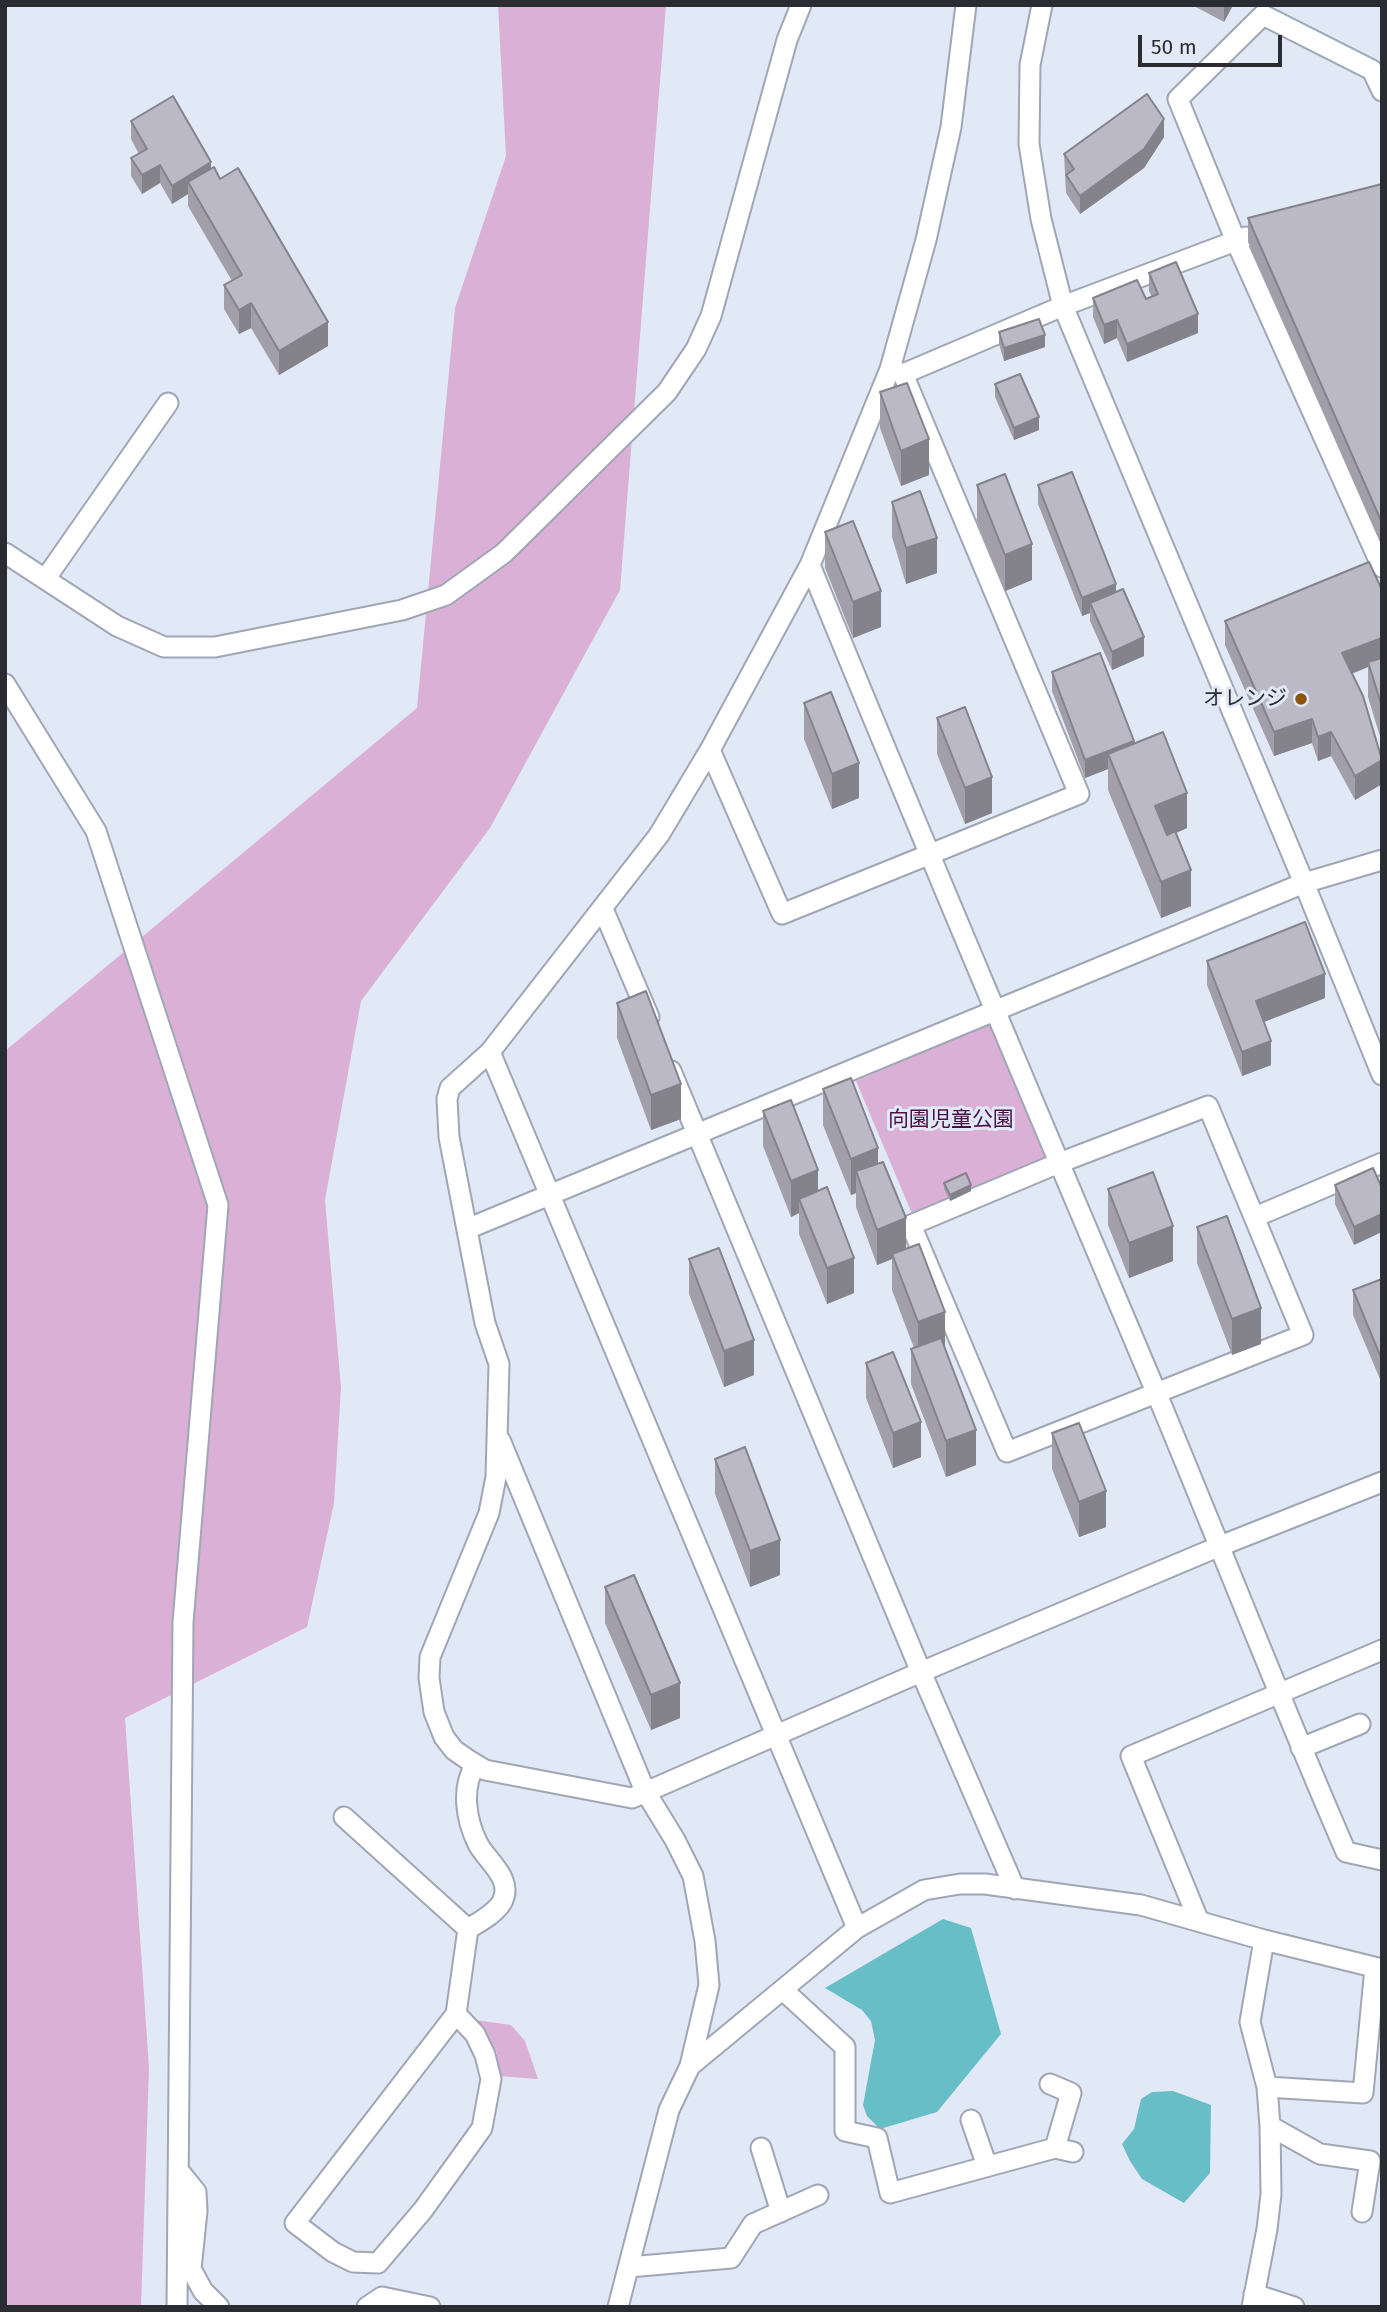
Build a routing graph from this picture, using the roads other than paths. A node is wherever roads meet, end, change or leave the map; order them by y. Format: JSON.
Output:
{"nodes":[{"id":1,"x":801,"y":5,"type":"edge"},
{"id":2,"x":966,"y":5,"type":"edge"},
{"id":3,"x":1042,"y":5,"type":"edge"},
{"id":4,"x":1377,"y":68,"type":"edge"},
{"id":5,"x":1382,"y":91,"type":"edge"},
{"id":6,"x":1262,"y":233,"type":"edge"},
{"id":7,"x":1235,"y":239,"type":"junction"},
{"id":8,"x":1063,"y":306,"type":"junction"},
{"id":9,"x":897,"y":372,"type":"junction"},
{"id":10,"x":168,"y":403,"type":"dead end"},
{"id":11,"x":5,"y":553,"type":"edge"},
{"id":12,"x":810,"y":565,"type":"junction"},
{"id":13,"x":1382,"y":567,"type":"edge"},
{"id":14,"x":46,"y":578,"type":"junction"},
{"id":15,"x":5,"y":684,"type":"edge"},
{"id":16,"x":710,"y":750,"type":"junction"},
{"id":17,"x":929,"y":855,"type":"junction"},
{"id":18,"x":1382,"y":860,"type":"edge"},
{"id":19,"x":1304,"y":883,"type":"junction"},
{"id":20,"x":603,"y":909,"type":"junction"},
{"id":21,"x":996,"y":1010,"type":"junction"},
{"id":22,"x":655,"y":1034,"type":"edge"},
{"id":23,"x":490,"y":1052,"type":"junction"},
{"id":24,"x":666,"y":1059,"type":"edge"},
{"id":25,"x":1382,"y":1075,"type":"edge"},
{"id":26,"x":698,"y":1134,"type":"junction"},
{"id":27,"x":1059,"y":1163,"type":"junction"},
{"id":28,"x":1382,"y":1163,"type":"edge"},
{"id":29,"x":551,"y":1193,"type":"junction"},
{"id":30,"x":1255,"y":1217,"type":"junction"},
{"id":31,"x":467,"y":1229,"type":"junction"},
{"id":32,"x":1156,"y":1392,"type":"junction"},
{"id":33,"x":496,"y":1430,"type":"junction"},
{"id":34,"x":1382,"y":1482,"type":"edge"},
{"id":35,"x":1220,"y":1546,"type":"junction"},
{"id":36,"x":1382,"y":1650,"type":"edge"},
{"id":37,"x":921,"y":1672,"type":"junction"},
{"id":38,"x":1278,"y":1695,"type":"junction"},
{"id":39,"x":1360,"y":1724,"type":"dead end"},
{"id":40,"x":777,"y":1735,"type":"junction"},
{"id":41,"x":1301,"y":1748,"type":"junction"},
{"id":42,"x":475,"y":1765,"type":"junction"},
{"id":43,"x":645,"y":1791,"type":"junction"},
{"id":44,"x":344,"y":1817,"type":"dead end"},
{"id":45,"x":1382,"y":1860,"type":"edge"},
{"id":46,"x":1015,"y":1889,"type":"junction"},
{"id":47,"x":1198,"y":1919,"type":"junction"},
{"id":48,"x":857,"y":1928,"type":"junction"},
{"id":49,"x":468,"y":1929,"type":"junction"},
{"id":50,"x":1264,"y":1940,"type":"junction"},
{"id":51,"x":1378,"y":1969,"type":"edge"},
{"id":52,"x":783,"y":1990,"type":"junction"},
{"id":53,"x":456,"y":2014,"type":"junction"},
{"id":54,"x":690,"y":2066,"type":"junction"},
{"id":55,"x":1050,"y":2084,"type":"dead end"},
{"id":56,"x":1267,"y":2087,"type":"junction"},
{"id":57,"x":971,"y":2120,"type":"dead end"},
{"id":58,"x":1270,"y":2126,"type":"junction"},
{"id":59,"x":761,"y":2148,"type":"dead end"},
{"id":60,"x":987,"y":2166,"type":"junction"},
{"id":61,"x":179,"y":2171,"type":"junction"},
{"id":62,"x":818,"y":2195,"type":"dead end"},
{"id":63,"x":781,"y":2211,"type":"junction"},
{"id":64,"x":1362,"y":2213,"type":"dead end"},
{"id":65,"x":629,"y":2267,"type":"junction"},
{"id":66,"x":1253,"y":2301,"type":"edge"},
{"id":67,"x":177,"y":2307,"type":"edge"},
{"id":68,"x":219,"y":2307,"type":"edge"},
{"id":69,"x":367,"y":2307,"type":"edge"},
{"id":70,"x":430,"y":2307,"type":"edge"},
{"id":71,"x":618,"y":2307,"type":"edge"},
{"id":72,"x":1294,"y":2307,"type":"edge"}],
"edges":[{"from":1,"to":14,"type":"street"},
{"from":2,"to":9,"type":"street"},
{"from":3,"to":8,"type":"street"},
{"from":4,"to":5,"type":"street"},
{"from":4,"to":7,"type":"street"},
{"from":6,"to":7,"type":"street"},
{"from":7,"to":8,"type":"street"},
{"from":7,"to":13,"type":"street"},
{"from":8,"to":9,"type":"street"},
{"from":8,"to":19,"type":"street"},
{"from":9,"to":12,"type":"street"},
{"from":9,"to":17,"type":"street"},
{"from":10,"to":14,"type":"street"},
{"from":11,"to":14,"type":"street"},
{"from":12,"to":16,"type":"street"},
{"from":12,"to":17,"type":"street"},
{"from":15,"to":61,"type":"street"},
{"from":16,"to":17,"type":"street"},
{"from":16,"to":20,"type":"street"},
{"from":17,"to":21,"type":"street"},
{"from":18,"to":19,"type":"street"},
{"from":19,"to":21,"type":"street"},
{"from":19,"to":25,"type":"street"},
{"from":20,"to":22,"type":"street"},
{"from":20,"to":23,"type":"street"},
{"from":21,"to":26,"type":"street"},
{"from":21,"to":27,"type":"street"},
{"from":23,"to":29,"type":"street"},
{"from":23,"to":31,"type":"street"},
{"from":24,"to":26,"type":"street"},
{"from":26,"to":29,"type":"street"},
{"from":26,"to":37,"type":"street"},
{"from":27,"to":30,"type":"street"},
{"from":27,"to":32,"type":"street"},
{"from":27,"to":32,"type":"street"},
{"from":28,"to":30,"type":"street"},
{"from":29,"to":31,"type":"street"},
{"from":29,"to":40,"type":"street"},
{"from":30,"to":32,"type":"street"},
{"from":31,"to":33,"type":"street"},
{"from":32,"to":35,"type":"street"},
{"from":33,"to":42,"type":"street"},
{"from":33,"to":43,"type":"street"},
{"from":34,"to":35,"type":"street"},
{"from":35,"to":37,"type":"street"},
{"from":35,"to":38,"type":"street"},
{"from":36,"to":38,"type":"street"},
{"from":37,"to":40,"type":"street"},
{"from":37,"to":46,"type":"street"},
{"from":38,"to":41,"type":"street"},
{"from":38,"to":47,"type":"street"},
{"from":39,"to":41,"type":"street"},
{"from":40,"to":43,"type":"street"},
{"from":40,"to":48,"type":"street"},
{"from":41,"to":45,"type":"street"},
{"from":42,"to":43,"type":"street"},
{"from":42,"to":49,"type":"street"},
{"from":43,"to":54,"type":"street"},
{"from":44,"to":49,"type":"street"},
{"from":46,"to":47,"type":"street"},
{"from":46,"to":48,"type":"street"},
{"from":47,"to":50,"type":"street"},
{"from":48,"to":52,"type":"street"},
{"from":49,"to":53,"type":"street"},
{"from":50,"to":51,"type":"street"},
{"from":50,"to":56,"type":"street"},
{"from":51,"to":56,"type":"street"},
{"from":52,"to":54,"type":"street"},
{"from":52,"to":60,"type":"street"},
{"from":53,"to":53,"type":"street"},
{"from":54,"to":65,"type":"street"},
{"from":55,"to":60,"type":"street"},
{"from":56,"to":58,"type":"street"},
{"from":57,"to":60,"type":"street"},
{"from":58,"to":64,"type":"street"},
{"from":58,"to":66,"type":"street"},
{"from":59,"to":63,"type":"street"},
{"from":61,"to":67,"type":"street"},
{"from":61,"to":68,"type":"street"},
{"from":62,"to":63,"type":"street"},
{"from":63,"to":65,"type":"street"},
{"from":65,"to":71,"type":"street"},
{"from":66,"to":72,"type":"street"},
{"from":69,"to":70,"type":"street"}]}
